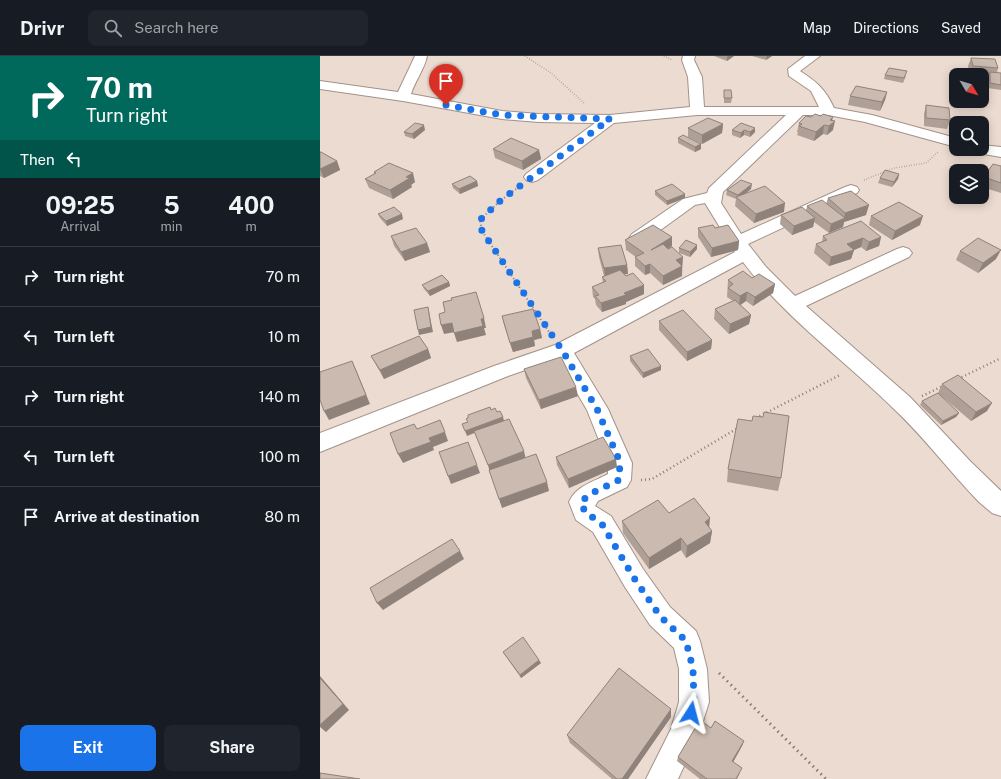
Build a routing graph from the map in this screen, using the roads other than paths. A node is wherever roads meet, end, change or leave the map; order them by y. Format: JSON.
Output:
{"nodes":[{"id":1,"x":421,"y":56,"type":"edge"},
{"id":2,"x":689,"y":56,"type":"edge"},
{"id":3,"x":814,"y":56,"type":"edge"},
{"id":4,"x":320,"y":85,"type":"edge"},
{"id":5,"x":403,"y":97,"type":"junction"},
{"id":6,"x":697,"y":111,"type":"junction"},
{"id":7,"x":828,"y":111,"type":"junction"},
{"id":8,"x":798,"y":112,"type":"junction"},
{"id":9,"x":610,"y":119,"type":"junction"},
{"id":10,"x":949,"y":141,"type":"edge"},
{"id":11,"x":989,"y":150,"type":"edge"},
{"id":12,"x":1001,"y":152,"type":"edge"},
{"id":13,"x":532,"y":177,"type":"road end"},
{"id":14,"x":851,"y":190,"type":"edge"},
{"id":15,"x":714,"y":197,"type":"junction"},
{"id":16,"x":638,"y":238,"type":"edge"},
{"id":17,"x":742,"y":248,"type":"junction"},
{"id":18,"x":903,"y":253,"type":"dead end"},
{"id":19,"x":794,"y":304,"type":"junction"},
{"id":20,"x":562,"y":350,"type":"junction"},
{"id":21,"x":320,"y":442,"type":"edge"},
{"id":22,"x":1001,"y":506,"type":"edge"},
{"id":23,"x":662,"y":779,"type":"edge"}],
"edges":[{"from":1,"to":5,"type":"street"},
{"from":2,"to":6,"type":"street"},
{"from":3,"to":7,"type":"street"},
{"from":4,"to":5,"type":"street"},
{"from":5,"to":9,"type":"street"},
{"from":6,"to":8,"type":"street"},
{"from":6,"to":9,"type":"street"},
{"from":7,"to":8,"type":"street"},
{"from":7,"to":10,"type":"street"},
{"from":8,"to":15,"type":"street"},
{"from":9,"to":13,"type":"street"},
{"from":11,"to":12,"type":"street"},
{"from":14,"to":17,"type":"street"},
{"from":15,"to":16,"type":"street"},
{"from":15,"to":17,"type":"street"},
{"from":17,"to":19,"type":"street"},
{"from":17,"to":20,"type":"street"},
{"from":18,"to":19,"type":"street"},
{"from":19,"to":22,"type":"street"},
{"from":20,"to":21,"type":"street"},
{"from":20,"to":23,"type":"street"}]}
